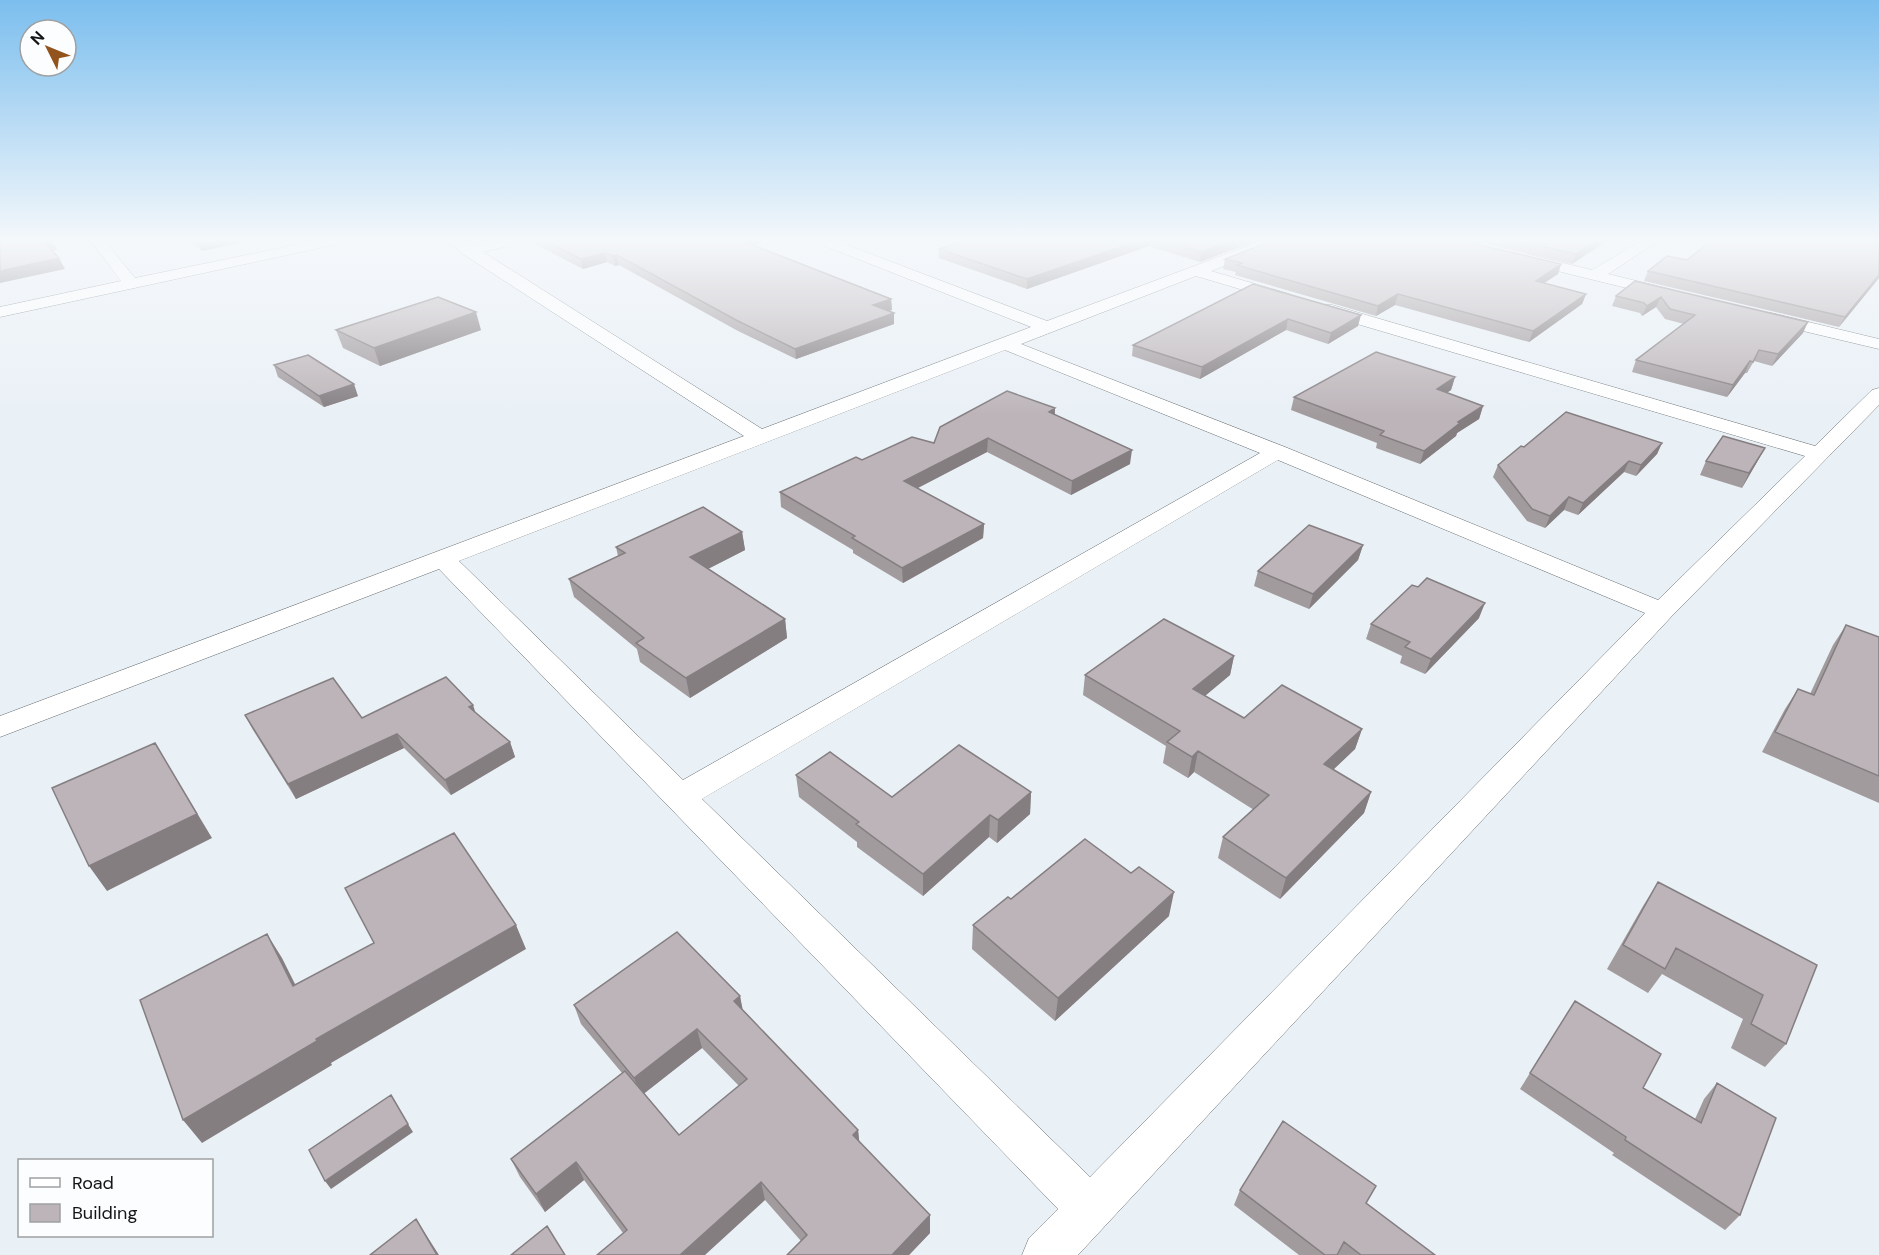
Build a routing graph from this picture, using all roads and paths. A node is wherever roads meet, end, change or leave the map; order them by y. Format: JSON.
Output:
{"nodes":[{"id":1,"x":63,"y":299,"type":"edge"},
{"id":2,"x":545,"y":299,"type":"edge"},
{"id":3,"x":974,"y":299,"type":"edge"},
{"id":4,"x":1122,"y":299,"type":"edge"},
{"id":5,"x":1289,"y":299,"type":"edge"},
{"id":6,"x":0,"y":312,"type":"edge"},
{"id":7,"x":1754,"y":314,"type":"edge"},
{"id":8,"x":1046,"y":327,"type":"junction"},
{"id":9,"x":1005,"y":344,"type":"junction"},
{"id":10,"x":1879,"y":344,"type":"edge"},
{"id":11,"x":1879,"y":394,"type":"edge"},
{"id":12,"x":759,"y":436,"type":"junction"},
{"id":13,"x":1277,"y":452,"type":"junction"},
{"id":14,"x":1820,"y":454,"type":"junction"},
{"id":15,"x":442,"y":558,"type":"junction"},
{"id":16,"x":1662,"y":611,"type":"junction"},
{"id":17,"x":0,"y":727,"type":"edge"},
{"id":18,"x":681,"y":796,"type":"junction"},
{"id":19,"x":1090,"y":1209,"type":"junction"},
{"id":20,"x":1046,"y":1255,"type":"edge"}],
"edges":[{"from":1,"to":6,"type":"street"},
{"from":2,"to":12,"type":"street"},
{"from":3,"to":8,"type":"street"},
{"from":4,"to":8,"type":"street"},
{"from":5,"to":14,"type":"street"},
{"from":7,"to":10,"type":"street"},
{"from":8,"to":9,"type":"street"},
{"from":9,"to":12,"type":"street"},
{"from":9,"to":13,"type":"street"},
{"from":11,"to":14,"type":"street"},
{"from":12,"to":15,"type":"street"},
{"from":13,"to":16,"type":"street"},
{"from":13,"to":18,"type":"street"},
{"from":14,"to":16,"type":"street"},
{"from":15,"to":17,"type":"street"},
{"from":15,"to":18,"type":"street"},
{"from":16,"to":19,"type":"street"},
{"from":18,"to":19,"type":"street"},
{"from":19,"to":20,"type":"street"}]}
